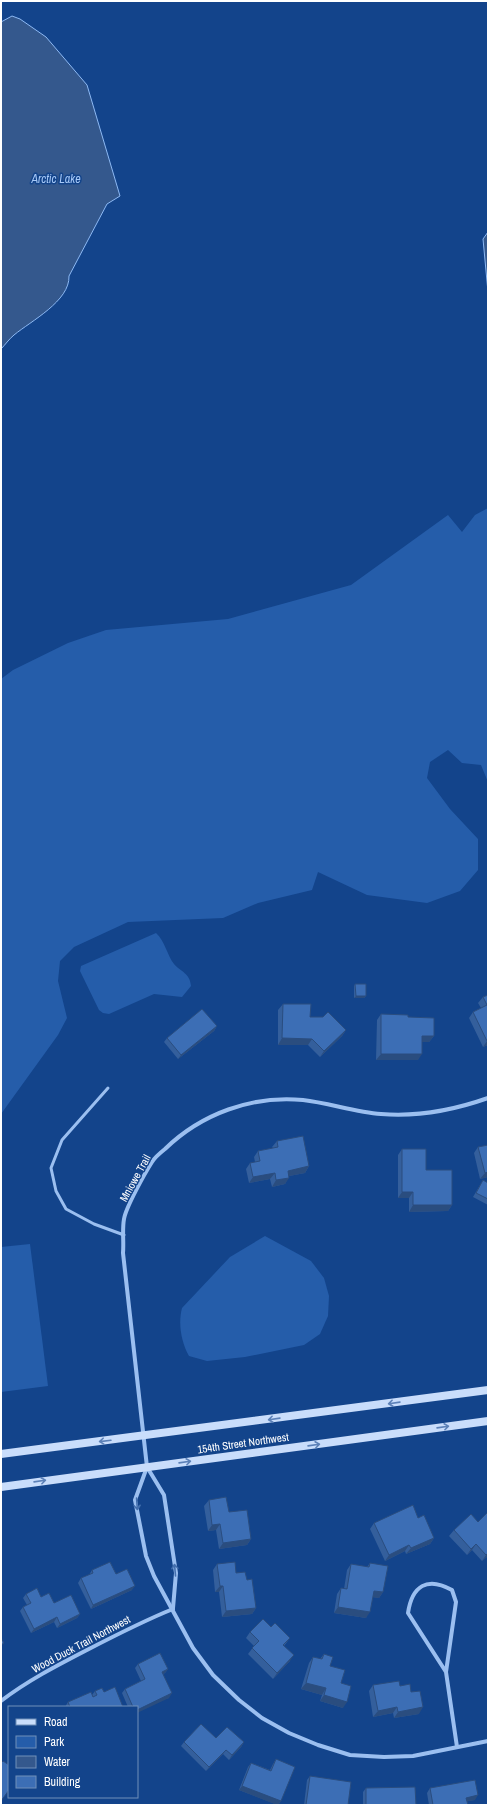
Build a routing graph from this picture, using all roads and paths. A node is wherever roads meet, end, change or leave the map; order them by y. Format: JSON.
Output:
{"nodes":[{"id":1,"x":108,"y":1088,"type":"dead end"},
{"id":2,"x":488,"y":1098,"type":"edge"},
{"id":3,"x":124,"y":1235,"type":"junction"},
{"id":4,"x":488,"y":1390,"type":"edge"},
{"id":5,"x":488,"y":1422,"type":"edge"},
{"id":6,"x":144,"y":1437,"type":"junction"},
{"id":7,"x":1,"y":1454,"type":"edge"},
{"id":8,"x":147,"y":1467,"type":"junction"},
{"id":9,"x":1,"y":1487,"type":"edge"},
{"id":10,"x":173,"y":1609,"type":"junction"},
{"id":11,"x":446,"y":1672,"type":"junction"},
{"id":12,"x":1,"y":1701,"type":"edge"},
{"id":13,"x":488,"y":1741,"type":"edge"},
{"id":14,"x":457,"y":1747,"type":"junction"}],
"edges":[{"from":1,"to":3,"type":"lane"},
{"from":2,"to":3,"type":"street","name":"Mniowe Trail"},
{"from":3,"to":6,"type":"street","name":"Mniowe Trail"},
{"from":4,"to":6,"type":"street","name":"154th Street Northwest","one_way":true},
{"from":8,"to":5,"type":"street","name":"154th Street Northwest","one_way":true},
{"from":6,"to":7,"type":"street","name":"154th Street Northwest","one_way":true},
{"from":6,"to":8,"type":"street","name":"Mniowe Trail"},
{"from":9,"to":8,"type":"street","name":"154th Street Northwest","one_way":true},
{"from":10,"to":8,"type":"street","one_way":true},
{"from":8,"to":10,"type":"street","one_way":true},
{"from":10,"to":12,"type":"street","name":"Wood Duck Trail Northwest"},
{"from":10,"to":14,"type":"street"},
{"from":11,"to":11,"type":"street"},
{"from":11,"to":14,"type":"street"},
{"from":13,"to":14,"type":"street"}]}
